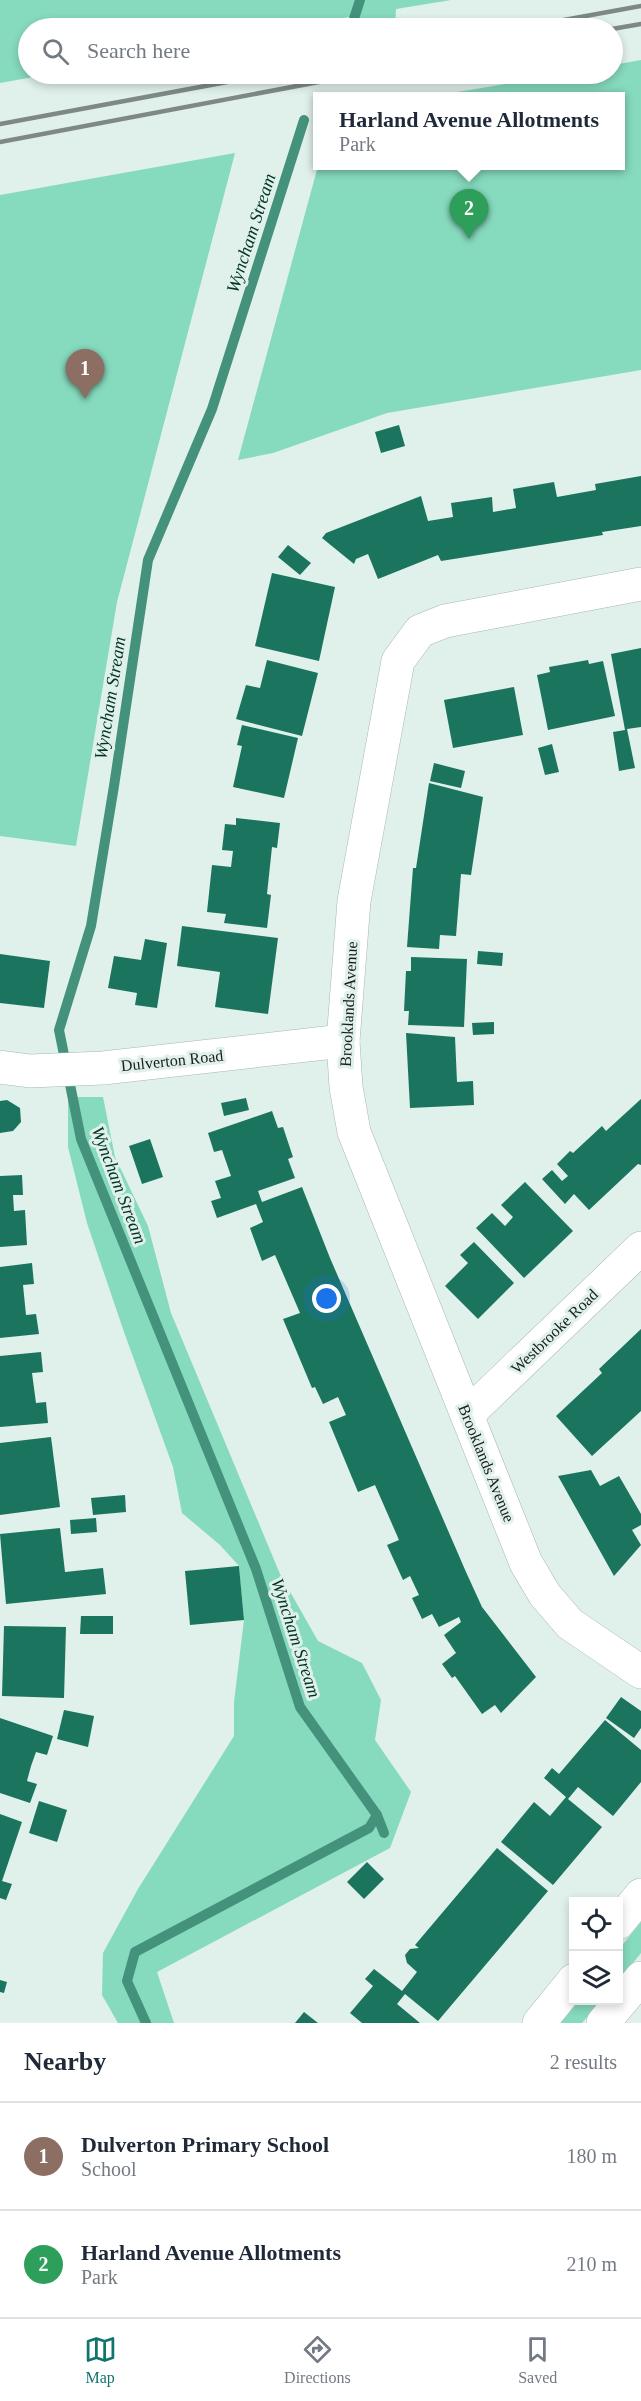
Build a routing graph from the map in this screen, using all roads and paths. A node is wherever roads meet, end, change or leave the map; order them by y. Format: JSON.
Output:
{"nodes":[{"id":1,"x":641,"y":584,"type":"edge"},
{"id":2,"x":343,"y":1041,"type":"junction"},
{"id":3,"x":15,"y":1069,"type":"edge"},
{"id":4,"x":641,"y":1248,"type":"edge"},
{"id":5,"x":468,"y":1414,"type":"junction"},
{"id":6,"x":641,"y":1672,"type":"edge"},
{"id":7,"x":641,"y":1895,"type":"edge"},
{"id":8,"x":623,"y":1917,"type":"edge"},
{"id":9,"x":641,"y":1978,"type":"edge"},
{"id":10,"x":569,"y":1985,"type":"edge"},
{"id":11,"x":539,"y":2023,"type":"edge"},
{"id":12,"x":603,"y":2023,"type":"edge"}],
"edges":[{"from":1,"to":2,"type":"street","name":"Brooklands Avenue"},
{"from":2,"to":3,"type":"street","name":"Dulverton Road"},
{"from":2,"to":5,"type":"street","name":"Brooklands Avenue"},
{"from":4,"to":5,"type":"street","name":"Westbrooke Road"},
{"from":5,"to":6,"type":"street","name":"Brooklands Avenue"},
{"from":7,"to":8,"type":"street"},
{"from":9,"to":12,"type":"street"},
{"from":10,"to":11,"type":"street"}]}
